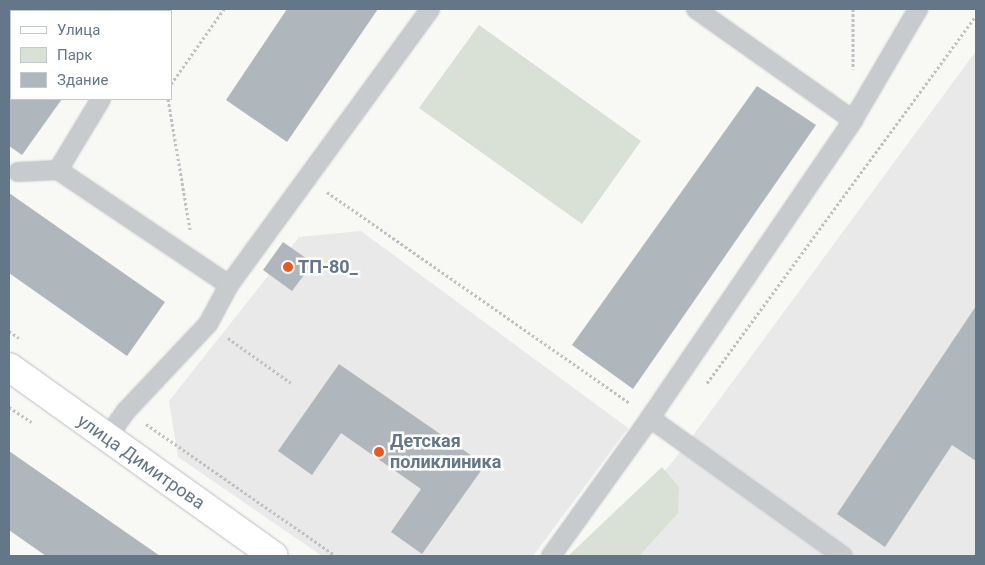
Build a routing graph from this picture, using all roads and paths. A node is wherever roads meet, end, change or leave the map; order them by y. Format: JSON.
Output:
{"nodes":[{"id":1,"x":224,"y":9,"type":"edge"},
{"id":2,"x":430,"y":9,"type":"edge"},
{"id":3,"x":696,"y":9,"type":"edge"},
{"id":4,"x":853,"y":9,"type":"edge"},
{"id":5,"x":918,"y":9,"type":"edge"},
{"id":6,"x":976,"y":15,"type":"edge"},
{"id":7,"x":853,"y":74,"type":"dead end"},
{"id":8,"x":172,"y":83,"type":"edge"},
{"id":9,"x":101,"y":100,"type":"edge"},
{"id":10,"x":853,"y":120,"type":"junction"},
{"id":11,"x":58,"y":170,"type":"junction"},
{"id":12,"x":18,"y":172,"type":"dead end"},
{"id":13,"x":308,"y":178,"type":"junction"},
{"id":14,"x":229,"y":285,"type":"junction"},
{"id":15,"x":9,"y":331,"type":"edge"},
{"id":16,"x":24,"y":341,"type":"dead end"},
{"id":17,"x":9,"y":367,"type":"edge"},
{"id":18,"x":704,"y":386,"type":"dead end"},
{"id":19,"x":126,"y":411,"type":"junction"},
{"id":20,"x":650,"y":418,"type":"junction"},
{"id":21,"x":106,"y":438,"type":"junction"},
{"id":22,"x":274,"y":556,"type":"edge"},
{"id":23,"x":336,"y":556,"type":"edge"},
{"id":24,"x":551,"y":556,"type":"edge"},
{"id":25,"x":843,"y":556,"type":"edge"}],
"edges":[{"from":1,"to":8,"type":"path"},
{"from":2,"to":13,"type":"lane"},
{"from":3,"to":10,"type":"lane"},
{"from":4,"to":7,"type":"path"},
{"from":5,"to":10,"type":"lane"},
{"from":6,"to":18,"type":"path"},
{"from":9,"to":11,"type":"lane"},
{"from":10,"to":20,"type":"lane"},
{"from":11,"to":12,"type":"lane"},
{"from":11,"to":14,"type":"lane"},
{"from":13,"to":14,"type":"lane"},
{"from":13,"to":20,"type":"path"},
{"from":14,"to":19,"type":"lane"},
{"from":15,"to":16,"type":"path"},
{"from":17,"to":21,"type":"main road","name":"улица Димитрова"},
{"from":19,"to":21,"type":"lane"},
{"from":19,"to":23,"type":"path"},
{"from":20,"to":24,"type":"lane"},
{"from":20,"to":25,"type":"lane"},
{"from":21,"to":22,"type":"main road","name":"улица Димитрова"}]}
